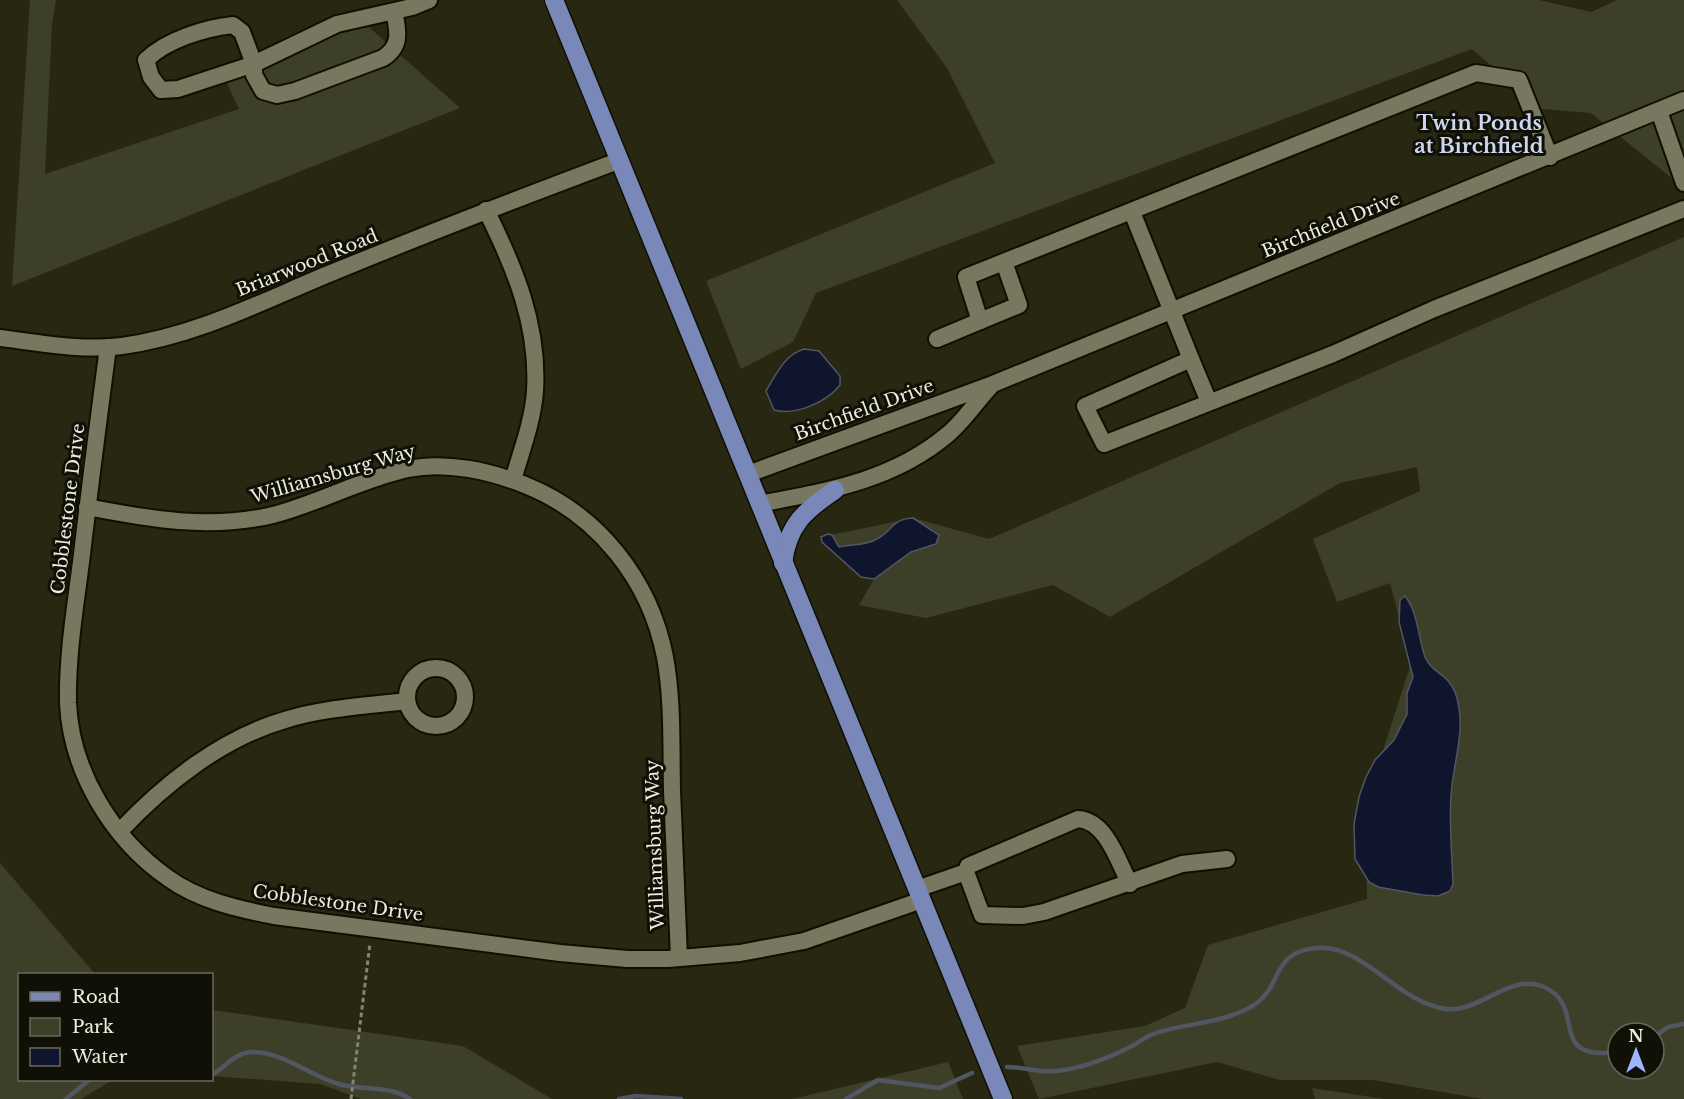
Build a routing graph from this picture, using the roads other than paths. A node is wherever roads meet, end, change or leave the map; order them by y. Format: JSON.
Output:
{"nodes":[{"id":1,"x":429,"y":0,"type":"edge"},
{"id":2,"x":554,"y":0,"type":"edge"},
{"id":3,"x":394,"y":11,"type":"junction"},
{"id":4,"x":254,"y":64,"type":"junction"},
{"id":5,"x":1684,"y":100,"type":"edge"},
{"id":6,"x":1659,"y":111,"type":"junction"},
{"id":7,"x":1550,"y":156,"type":"junction"},
{"id":8,"x":618,"y":161,"type":"junction"},
{"id":9,"x":1684,"y":183,"type":"edge"},
{"id":10,"x":1684,"y":209,"type":"edge"},
{"id":11,"x":486,"y":210,"type":"junction"},
{"id":12,"x":1132,"y":212,"type":"junction"},
{"id":13,"x":1004,"y":262,"type":"junction"},
{"id":14,"x":1174,"y":311,"type":"junction"},
{"id":15,"x":980,"y":321,"type":"junction"},
{"id":16,"x":0,"y":338,"type":"edge"},
{"id":17,"x":937,"y":339,"type":"dead end"},
{"id":18,"x":108,"y":347,"type":"junction"},
{"id":19,"x":1191,"y":359,"type":"junction"},
{"id":20,"x":993,"y":384,"type":"junction"},
{"id":21,"x":1209,"y":402,"type":"junction"},
{"id":22,"x":748,"y":474,"type":"junction"},
{"id":23,"x":513,"y":480,"type":"junction"},
{"id":24,"x":835,"y":490,"type":"junction"},
{"id":25,"x":759,"y":504,"type":"junction"},
{"id":26,"x":87,"y":507,"type":"junction"},
{"id":27,"x":783,"y":565,"type":"junction"},
{"id":28,"x":406,"y":700,"type":"dead end"},
{"id":29,"x":120,"y":831,"type":"junction"},
{"id":30,"x":1227,"y":859,"type":"dead end"},
{"id":31,"x":966,"y":872,"type":"junction"},
{"id":32,"x":1130,"y":884,"type":"junction"},
{"id":33,"x":919,"y":894,"type":"junction"},
{"id":34,"x":679,"y":958,"type":"junction"},
{"id":35,"x":1003,"y":1099,"type":"edge"}],
"edges":[{"from":1,"to":3,"type":"street"},
{"from":2,"to":8,"type":"main road"},
{"from":3,"to":4,"type":"street"},
{"from":3,"to":4,"type":"street"},
{"from":4,"to":4,"type":"street"},
{"from":5,"to":6,"type":"street","name":"Birchfield Drive"},
{"from":6,"to":7,"type":"street","name":"Birchfield Drive"},
{"from":6,"to":9,"type":"street"},
{"from":7,"to":12,"type":"street"},
{"from":7,"to":14,"type":"street","name":"Birchfield Drive"},
{"from":8,"to":11,"type":"street","name":"Briarwood Road"},
{"from":8,"to":22,"type":"main road"},
{"from":10,"to":21,"type":"street"},
{"from":11,"to":18,"type":"street","name":"Briarwood Road"},
{"from":11,"to":23,"type":"street"},
{"from":12,"to":13,"type":"street"},
{"from":12,"to":14,"type":"street"},
{"from":13,"to":15,"type":"street"},
{"from":13,"to":15,"type":"street"},
{"from":14,"to":19,"type":"street"},
{"from":14,"to":20,"type":"street","name":"Birchfield Drive"},
{"from":15,"to":17,"type":"street"},
{"from":16,"to":18,"type":"street","name":"Briarwood Road"},
{"from":18,"to":26,"type":"street","name":"Cobblestone Drive"},
{"from":19,"to":21,"type":"street"},
{"from":19,"to":21,"type":"street"},
{"from":20,"to":22,"type":"street","name":"Birchfield Drive"},
{"from":20,"to":24,"type":"street","name":"Birchfield Drive"},
{"from":22,"to":25,"type":"main road"},
{"from":23,"to":26,"type":"street","name":"Williamsburg Way"},
{"from":23,"to":34,"type":"street","name":"Williamsburg Way"},
{"from":24,"to":25,"type":"street","name":"Birchfield Drive"},
{"from":24,"to":27,"type":"main road"},
{"from":25,"to":27,"type":"main road"},
{"from":26,"to":29,"type":"street","name":"Cobblestone Drive"},
{"from":27,"to":33,"type":"main road"},
{"from":28,"to":29,"type":"street"},
{"from":29,"to":34,"type":"street","name":"Cobblestone Drive"},
{"from":30,"to":32,"type":"street"},
{"from":31,"to":32,"type":"street"},
{"from":31,"to":32,"type":"street","name":"Cobblestone Drive"},
{"from":31,"to":33,"type":"street","name":"Cobblestone Drive"},
{"from":33,"to":34,"type":"street","name":"Cobblestone Drive"},
{"from":33,"to":35,"type":"main road"}]}
